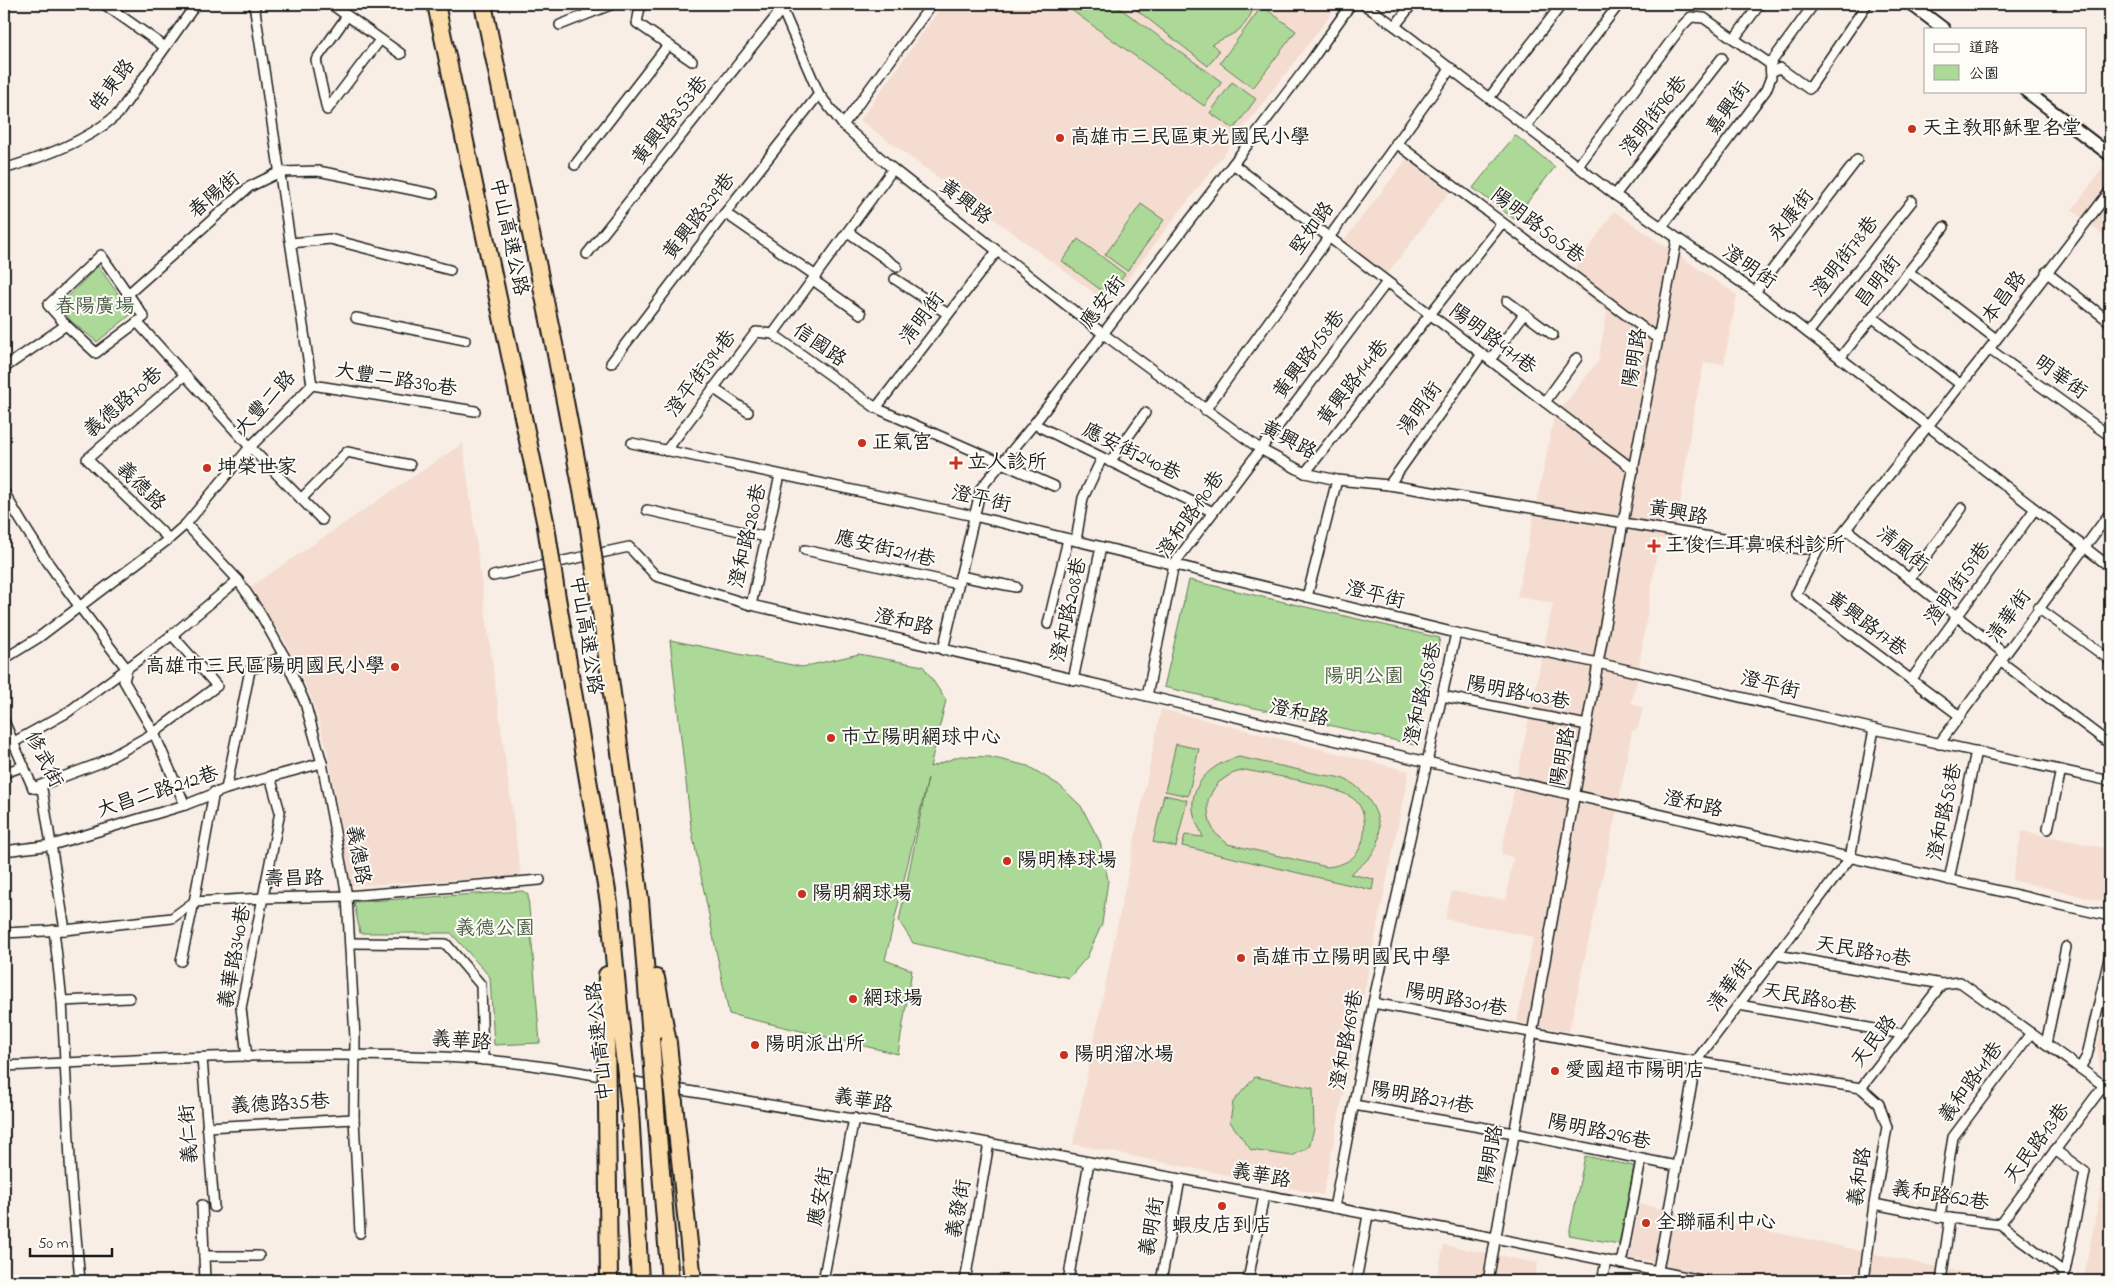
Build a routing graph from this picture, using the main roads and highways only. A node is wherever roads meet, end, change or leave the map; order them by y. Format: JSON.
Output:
{"nodes":[{"id":1,"x":436,"y":4,"type":"edge"},
{"id":2,"x":484,"y":4,"type":"edge"},
{"id":3,"x":640,"y":900,"type":"junction"},
{"id":4,"x":614,"y":1029,"type":"junction"},
{"id":5,"x":609,"y":1281,"type":"edge"},
{"id":6,"x":640,"y":1281,"type":"edge"},
{"id":7,"x":670,"y":1281,"type":"edge"},
{"id":8,"x":693,"y":1281,"type":"edge"}],
"edges":[{"from":1,"to":4,"type":"highway","name":"中山高速公路","bridge":true},
{"from":2,"to":3,"type":"highway","name":"中山高速公路","bridge":true},
{"from":3,"to":7,"type":"highway","name":"中山高速公路","bridge":true},
{"from":3,"to":8,"type":"highway","bridge":true},
{"from":4,"to":5,"type":"highway","bridge":true},
{"from":4,"to":6,"type":"highway","name":"中山高速公路","bridge":true}]}
